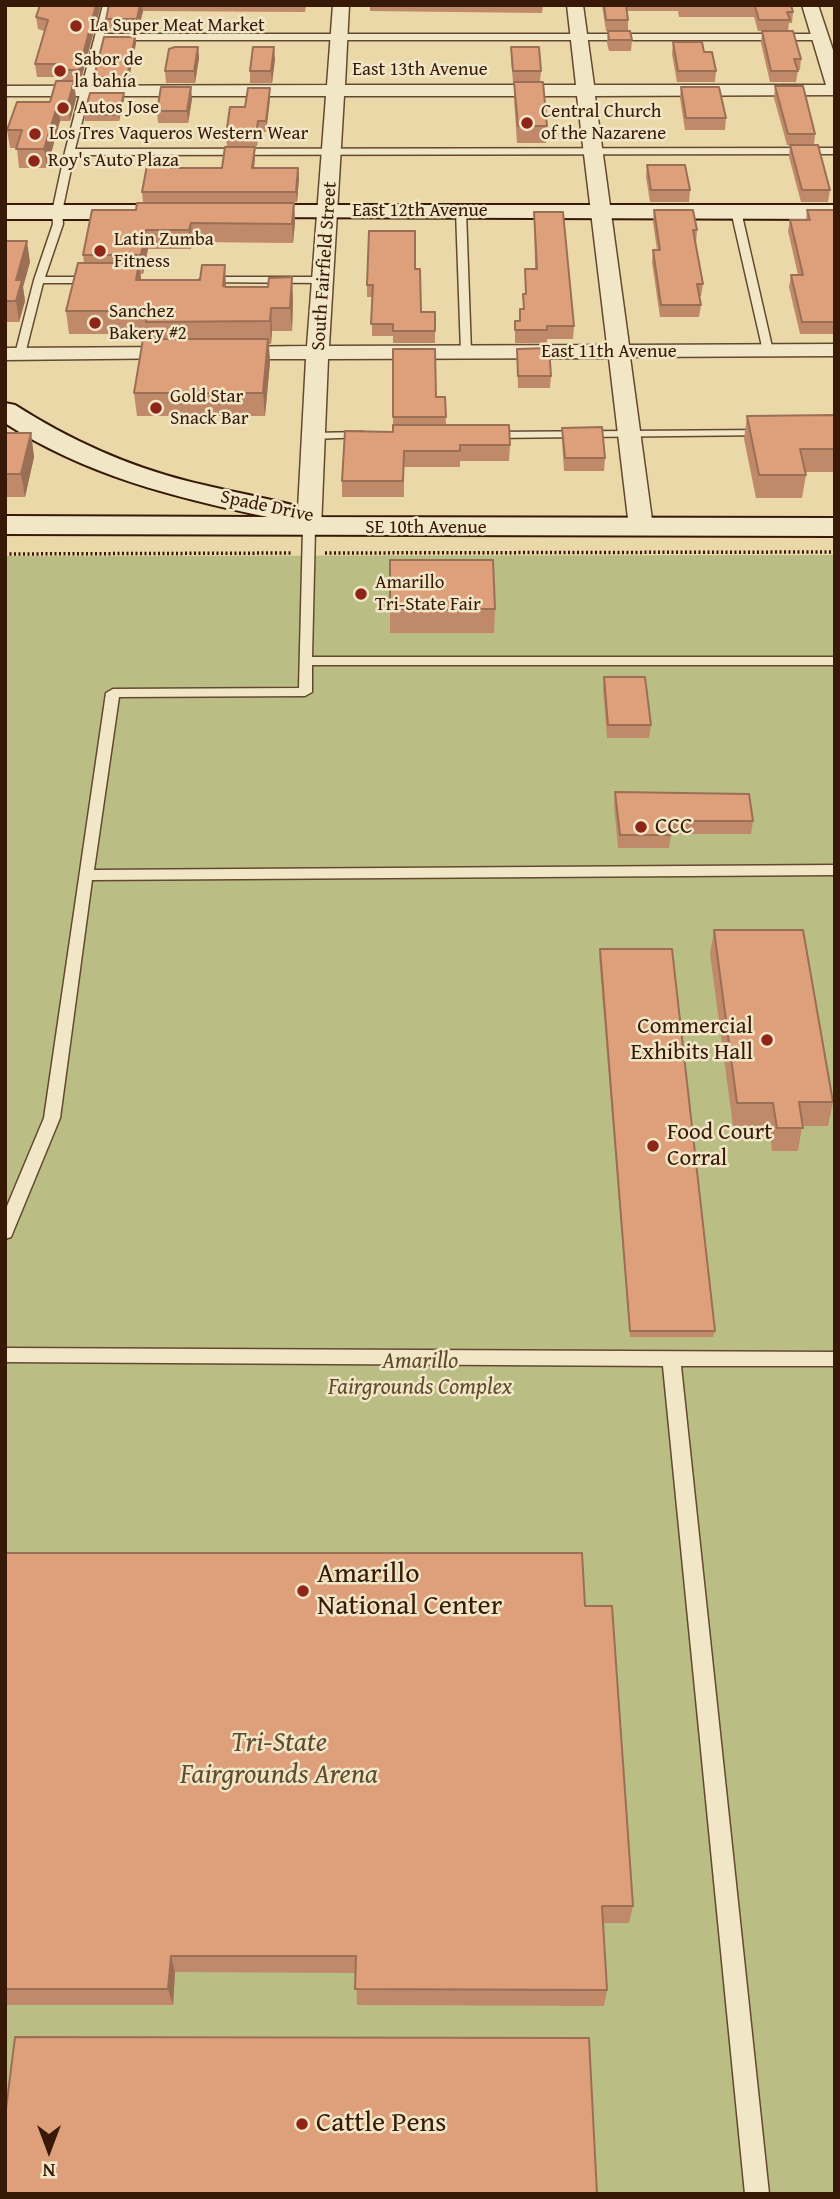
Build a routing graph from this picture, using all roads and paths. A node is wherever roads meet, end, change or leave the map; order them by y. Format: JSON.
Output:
{"nodes":[{"id":1,"x":107,"y":5,"type":"edge"},
{"id":2,"x":341,"y":5,"type":"edge"},
{"id":3,"x":575,"y":5,"type":"edge"},
{"id":4,"x":810,"y":5,"type":"edge"},
{"id":5,"x":580,"y":36,"type":"junction"},
{"id":6,"x":99,"y":37,"type":"junction"},
{"id":7,"x":820,"y":37,"type":"junction"},
{"id":8,"x":339,"y":38,"type":"junction"},
{"id":9,"x":835,"y":85,"type":"edge"},
{"id":10,"x":835,"y":90,"type":"edge"},
{"id":11,"x":5,"y":91,"type":"edge"},
{"id":12,"x":87,"y":91,"type":"junction"},
{"id":13,"x":587,"y":91,"type":"junction"},
{"id":14,"x":336,"y":92,"type":"junction"},
{"id":15,"x":332,"y":150,"type":"junction"},
{"id":16,"x":594,"y":150,"type":"junction"},
{"id":17,"x":835,"y":151,"type":"edge"},
{"id":18,"x":70,"y":152,"type":"junction"},
{"id":19,"x":461,"y":211,"type":"junction"},
{"id":20,"x":600,"y":211,"type":"junction"},
{"id":21,"x":736,"y":211,"type":"junction"},
{"id":22,"x":5,"y":212,"type":"edge"},
{"id":23,"x":57,"y":212,"type":"junction"},
{"id":24,"x":166,"y":212,"type":"edge"},
{"id":25,"x":220,"y":212,"type":"edge"},
{"id":26,"x":329,"y":212,"type":"junction"},
{"id":27,"x":835,"y":212,"type":"edge"},
{"id":28,"x":39,"y":280,"type":"junction"},
{"id":29,"x":112,"y":280,"type":"edge"},
{"id":30,"x":191,"y":280,"type":"edge"},
{"id":31,"x":324,"y":280,"type":"junction"},
{"id":32,"x":835,"y":350,"type":"edge"},
{"id":33,"x":768,"y":351,"type":"junction"},
{"id":34,"x":466,"y":352,"type":"junction"},
{"id":35,"x":619,"y":352,"type":"junction"},
{"id":36,"x":319,"y":353,"type":"junction"},
{"id":37,"x":13,"y":354,"type":"edge"},
{"id":38,"x":5,"y":411,"type":"edge"},
{"id":39,"x":780,"y":433,"type":"edge"},
{"id":40,"x":629,"y":434,"type":"junction"},
{"id":41,"x":381,"y":435,"type":"edge"},
{"id":42,"x":477,"y":435,"type":"edge"},
{"id":43,"x":312,"y":436,"type":"junction"},
{"id":44,"x":161,"y":485,"type":"junction"},
{"id":45,"x":9,"y":527,"type":"edge"},
{"id":46,"x":186,"y":527,"type":"junction"},
{"id":47,"x":640,"y":527,"type":"junction"},
{"id":48,"x":835,"y":527,"type":"edge"},
{"id":49,"x":309,"y":533,"type":"junction"},
{"id":50,"x":835,"y":552,"type":"edge"},
{"id":51,"x":5,"y":554,"type":"edge"},
{"id":52,"x":306,"y":661,"type":"junction"},
{"id":53,"x":835,"y":661,"type":"edge"},
{"id":54,"x":835,"y":870,"type":"edge"},
{"id":55,"x":86,"y":875,"type":"junction"},
{"id":56,"x":5,"y":1232,"type":"edge"},
{"id":57,"x":5,"y":1355,"type":"edge"},
{"id":58,"x":671,"y":1359,"type":"junction"},
{"id":59,"x":835,"y":1359,"type":"edge"},
{"id":60,"x":757,"y":2194,"type":"edge"}],
"edges":[{"from":1,"to":6,"type":"lane"},
{"from":2,"to":8,"type":"street","name":"South Fairfield Street"},
{"from":3,"to":5,"type":"street"},
{"from":4,"to":7,"type":"street"},
{"from":5,"to":7,"type":"lane"},
{"from":5,"to":8,"type":"lane"},
{"from":5,"to":13,"type":"street"},
{"from":6,"to":8,"type":"lane"},
{"from":6,"to":12,"type":"lane"},
{"from":7,"to":9,"type":"street"},
{"from":8,"to":14,"type":"street","name":"South Fairfield Street"},
{"from":10,"to":13,"type":"street","name":"East 13th Avenue"},
{"from":11,"to":12,"type":"street","name":"East 13th Avenue"},
{"from":12,"to":14,"type":"street","name":"East 13th Avenue"},
{"from":12,"to":18,"type":"lane"},
{"from":13,"to":14,"type":"street","name":"East 13th Avenue"},
{"from":13,"to":16,"type":"street"},
{"from":14,"to":15,"type":"street","name":"South Fairfield Street"},
{"from":15,"to":16,"type":"lane"},
{"from":15,"to":18,"type":"lane"},
{"from":15,"to":26,"type":"street","name":"South Fairfield Street"},
{"from":16,"to":17,"type":"lane"},
{"from":16,"to":20,"type":"street"},
{"from":18,"to":23,"type":"lane"},
{"from":19,"to":20,"type":"main road","name":"East 12th Avenue"},
{"from":19,"to":26,"type":"main road","name":"East 12th Avenue"},
{"from":19,"to":34,"type":"lane"},
{"from":20,"to":21,"type":"main road","name":"East 12th Avenue"},
{"from":20,"to":35,"type":"street"},
{"from":21,"to":27,"type":"main road","name":"East 12th Avenue"},
{"from":21,"to":33,"type":"lane"},
{"from":22,"to":23,"type":"main road"},
{"from":23,"to":24,"type":"main road"},
{"from":23,"to":28,"type":"lane"},
{"from":25,"to":26,"type":"main road","name":"East 12th Avenue"},
{"from":26,"to":31,"type":"street","name":"South Fairfield Street"},
{"from":28,"to":29,"type":"lane"},
{"from":28,"to":37,"type":"lane"},
{"from":30,"to":31,"type":"lane"},
{"from":31,"to":36,"type":"street","name":"South Fairfield Street"},
{"from":32,"to":33,"type":"street","name":"East 11th Avenue"},
{"from":33,"to":35,"type":"street","name":"East 11th Avenue"},
{"from":34,"to":35,"type":"street","name":"East 11th Avenue"},
{"from":34,"to":36,"type":"street","name":"East 11th Avenue"},
{"from":35,"to":40,"type":"street"},
{"from":36,"to":37,"type":"street","name":"East 11th Avenue"},
{"from":36,"to":43,"type":"street","name":"South Fairfield Street"},
{"from":38,"to":44,"type":"main road","name":"Spade Drive"},
{"from":39,"to":40,"type":"lane"},
{"from":40,"to":42,"type":"lane"},
{"from":40,"to":47,"type":"street"},
{"from":41,"to":43,"type":"lane"},
{"from":43,"to":49,"type":"street","name":"South Fairfield Street"},
{"from":44,"to":46,"type":"main road","name":"Spade Drive"},
{"from":44,"to":49,"type":"main road","name":"Spade Drive"},
{"from":45,"to":46,"type":"main road","name":"SE 10th Avenue"},
{"from":46,"to":49,"type":"main road","name":"SE 10th Avenue"},
{"from":47,"to":48,"type":"main road","name":"SE 10th Avenue"},
{"from":47,"to":49,"type":"main road","name":"SE 10th Avenue"},
{"from":49,"to":50,"type":"path"},
{"from":49,"to":51,"type":"path"},
{"from":49,"to":52,"type":"lane"},
{"from":52,"to":53,"type":"lane"},
{"from":52,"to":55,"type":"lane"},
{"from":54,"to":55,"type":"lane"},
{"from":55,"to":56,"type":"lane"},
{"from":57,"to":58,"type":"lane"},
{"from":58,"to":59,"type":"lane"},
{"from":58,"to":60,"type":"lane"}]}
